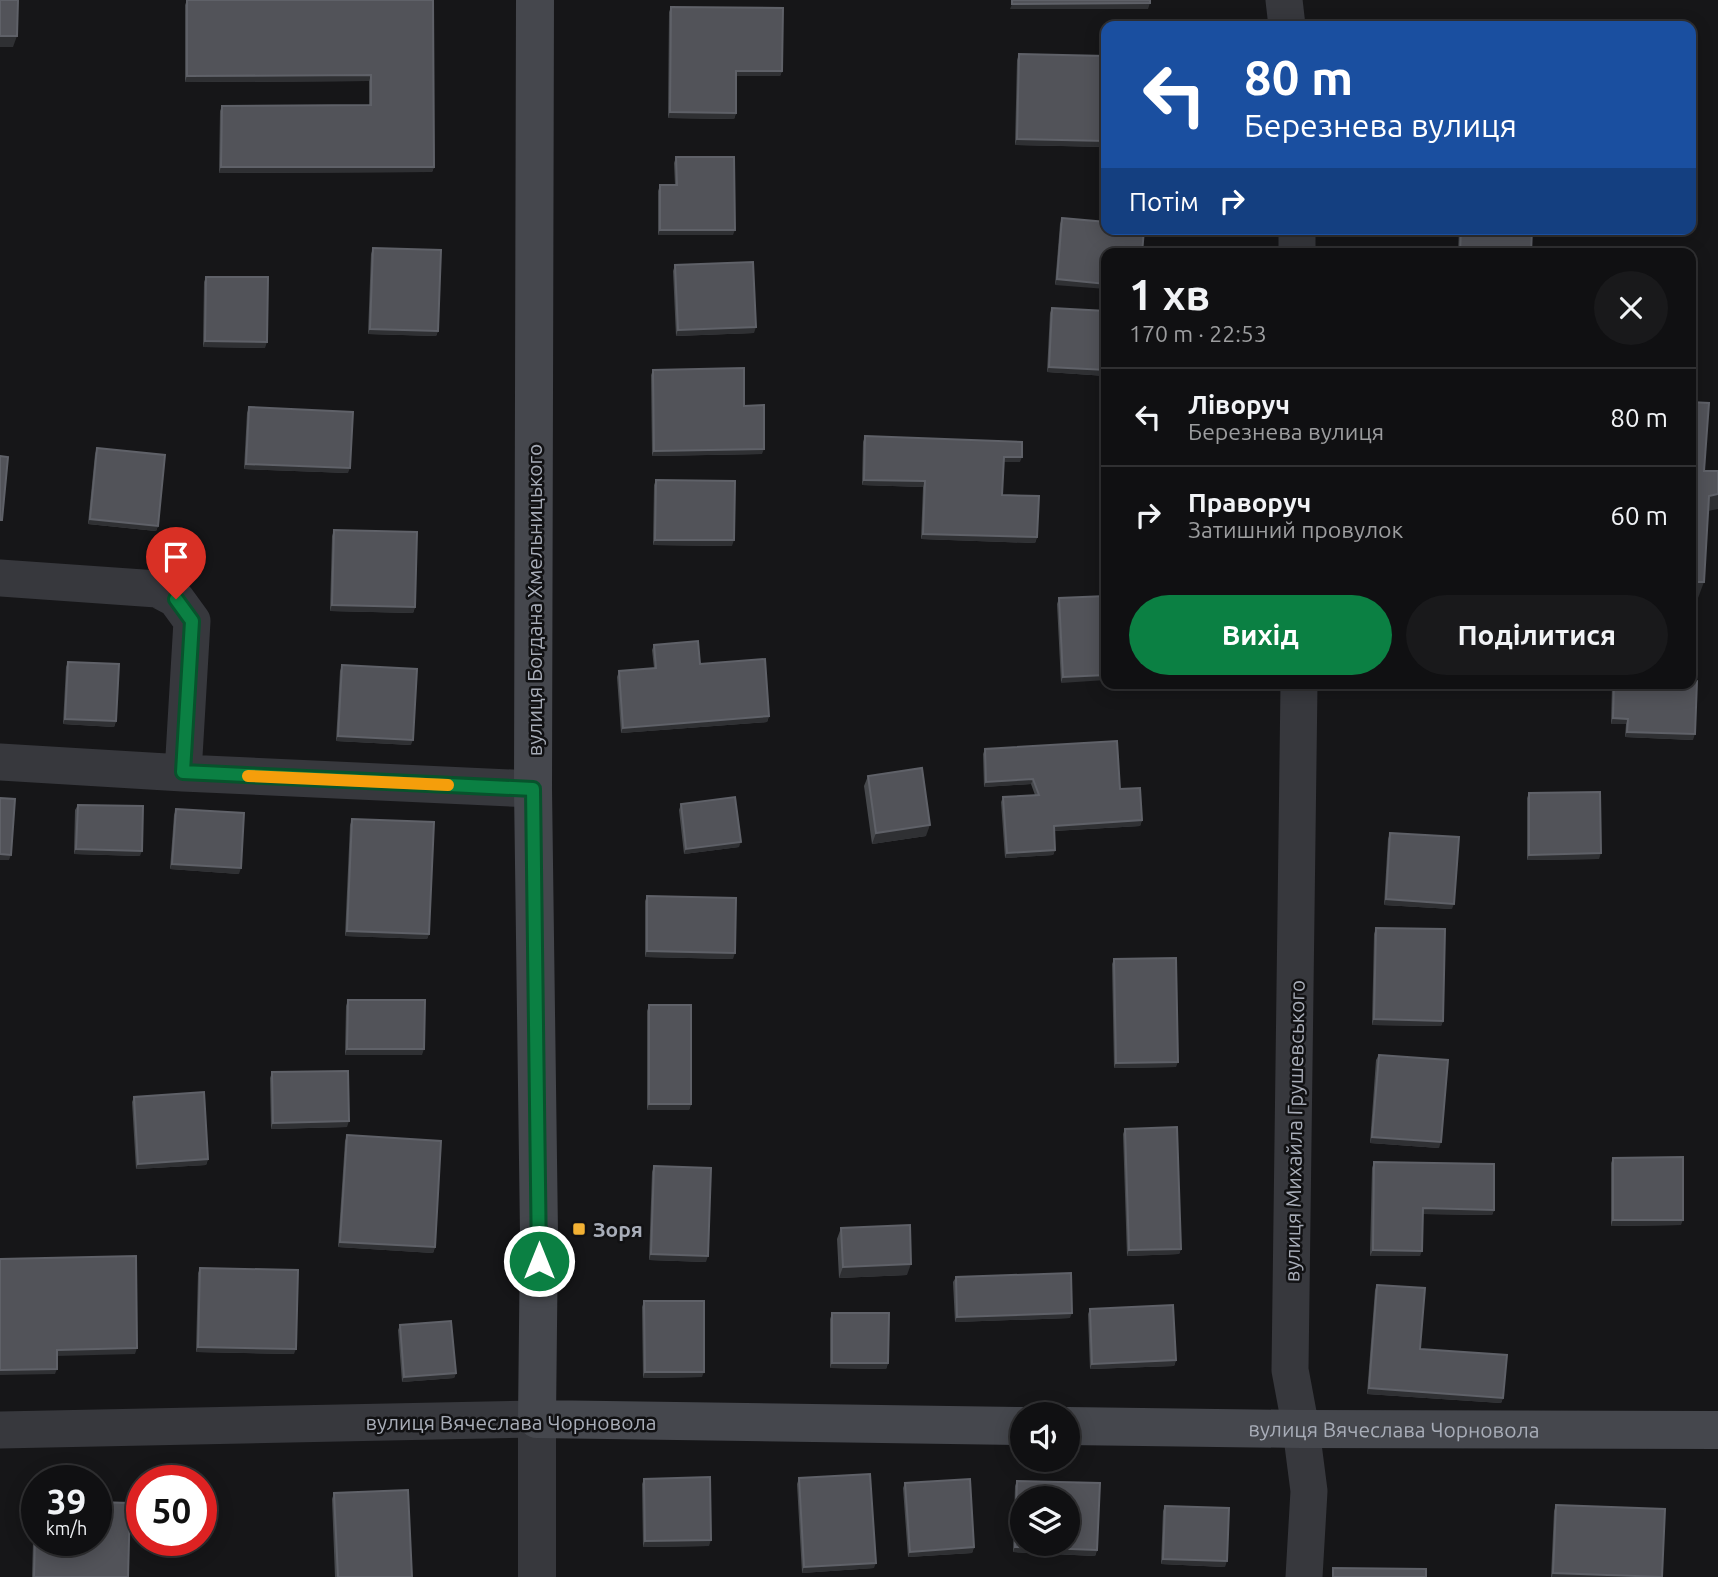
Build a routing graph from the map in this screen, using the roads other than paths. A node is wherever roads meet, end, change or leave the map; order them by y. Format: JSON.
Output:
{"nodes":[{"id":1,"x":535,"y":0,"type":"edge"},
{"id":2,"x":1284,"y":0,"type":"edge"},
{"id":3,"x":1286,"y":21,"type":"edge"},
{"id":4,"x":0,"y":578,"type":"edge"},
{"id":5,"x":1299,"y":689,"type":"edge"},
{"id":6,"x":0,"y":762,"type":"edge"},
{"id":7,"x":183,"y":772,"type":"junction"},
{"id":8,"x":533,"y":789,"type":"junction"},
{"id":9,"x":537,"y":1419,"type":"junction"},
{"id":10,"x":1010,"y":1426,"type":"edge"},
{"id":11,"x":1080,"y":1426,"type":"edge"},
{"id":12,"x":1301,"y":1429,"type":"junction"},
{"id":13,"x":0,"y":1430,"type":"edge"},
{"id":14,"x":1718,"y":1430,"type":"edge"},
{"id":15,"x":537,"y":1577,"type":"edge"},
{"id":16,"x":1304,"y":1577,"type":"edge"}],
"edges":[{"from":1,"to":8,"type":"main road","name":"вулиця Богдана Хмельницького"},
{"from":2,"to":3,"type":"street"},
{"from":4,"to":7,"type":"street"},
{"from":5,"to":12,"type":"street","name":"вулиця Михайла Грушевського"},
{"from":6,"to":7,"type":"street"},
{"from":7,"to":8,"type":"street"},
{"from":8,"to":9,"type":"main road","name":"вулиця Богдана Хмельницького"},
{"from":9,"to":10,"type":"main road","name":"вулиця Вячеслава Чорновола"},
{"from":9,"to":13,"type":"street","name":"вулиця Вячеслава Чорновола"},
{"from":9,"to":15,"type":"street","name":"вулиця Богдана Хмельницького"},
{"from":11,"to":12,"type":"main road","name":"вулиця Вячеслава Чорновола"},
{"from":12,"to":14,"type":"main road","name":"вулиця Вячеслава Чорновола"},
{"from":12,"to":16,"type":"street","name":"вулиця Михайла Грушевського"}]}
